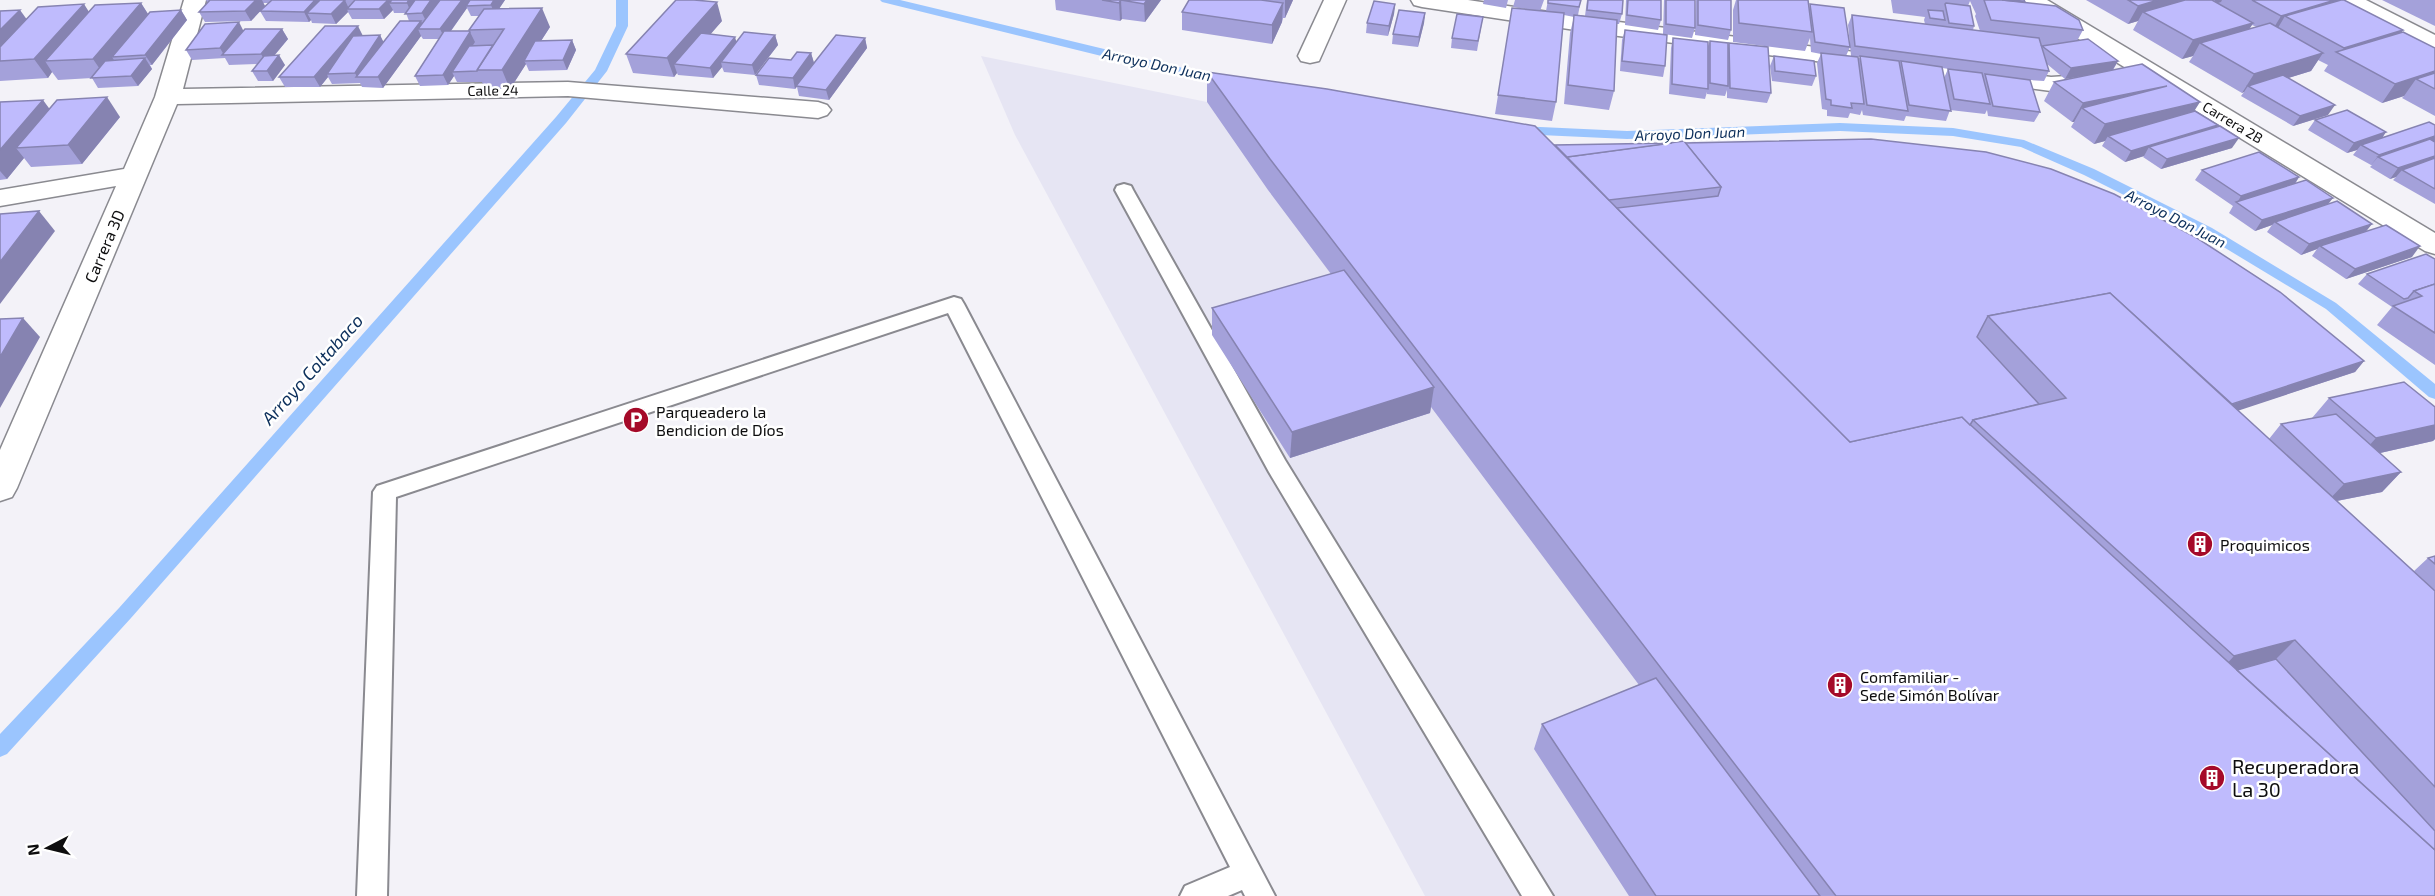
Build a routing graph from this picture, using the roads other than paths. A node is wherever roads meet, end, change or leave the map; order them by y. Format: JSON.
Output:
{"nodes":[{"id":1,"x":195,"y":0,"type":"edge"},
{"id":2,"x":1335,"y":0,"type":"edge"},
{"id":3,"x":1422,"y":0,"type":"edge"},
{"id":4,"x":2031,"y":0,"type":"edge"},
{"id":5,"x":2348,"y":0,"type":"edge"},
{"id":6,"x":2435,"y":44,"type":"edge"},
{"id":7,"x":1310,"y":56,"type":"dead end"},
{"id":8,"x":2154,"y":74,"type":"junction"},
{"id":9,"x":168,"y":97,"type":"junction"},
{"id":10,"x":818,"y":110,"type":"dead end"},
{"id":11,"x":134,"y":175,"type":"junction"},
{"id":12,"x":1124,"y":190,"type":"dead end"},
{"id":13,"x":0,"y":198,"type":"edge"},
{"id":14,"x":2435,"y":245,"type":"edge"},
{"id":15,"x":0,"y":488,"type":"edge"},
{"id":16,"x":1254,"y":884,"type":"edge"},
{"id":17,"x":372,"y":896,"type":"edge"},
{"id":18,"x":1195,"y":896,"type":"edge"},
{"id":19,"x":1538,"y":896,"type":"edge"}],
"edges":[{"from":1,"to":9,"type":"street","name":"Carrera 3D"},
{"from":2,"to":7,"type":"street"},
{"from":3,"to":8,"type":"street"},
{"from":4,"to":8,"type":"street","name":"Carrera 2B"},
{"from":5,"to":6,"type":"street"},
{"from":8,"to":14,"type":"street","name":"Carrera 2B"},
{"from":9,"to":10,"type":"street","name":"Calle 24"},
{"from":9,"to":11,"type":"street","name":"Carrera 3D"},
{"from":11,"to":13,"type":"street"},
{"from":11,"to":15,"type":"street","name":"Carrera 3D"},
{"from":12,"to":19,"type":"lane"},
{"from":16,"to":17,"type":"lane"},
{"from":16,"to":18,"type":"lane"}]}
